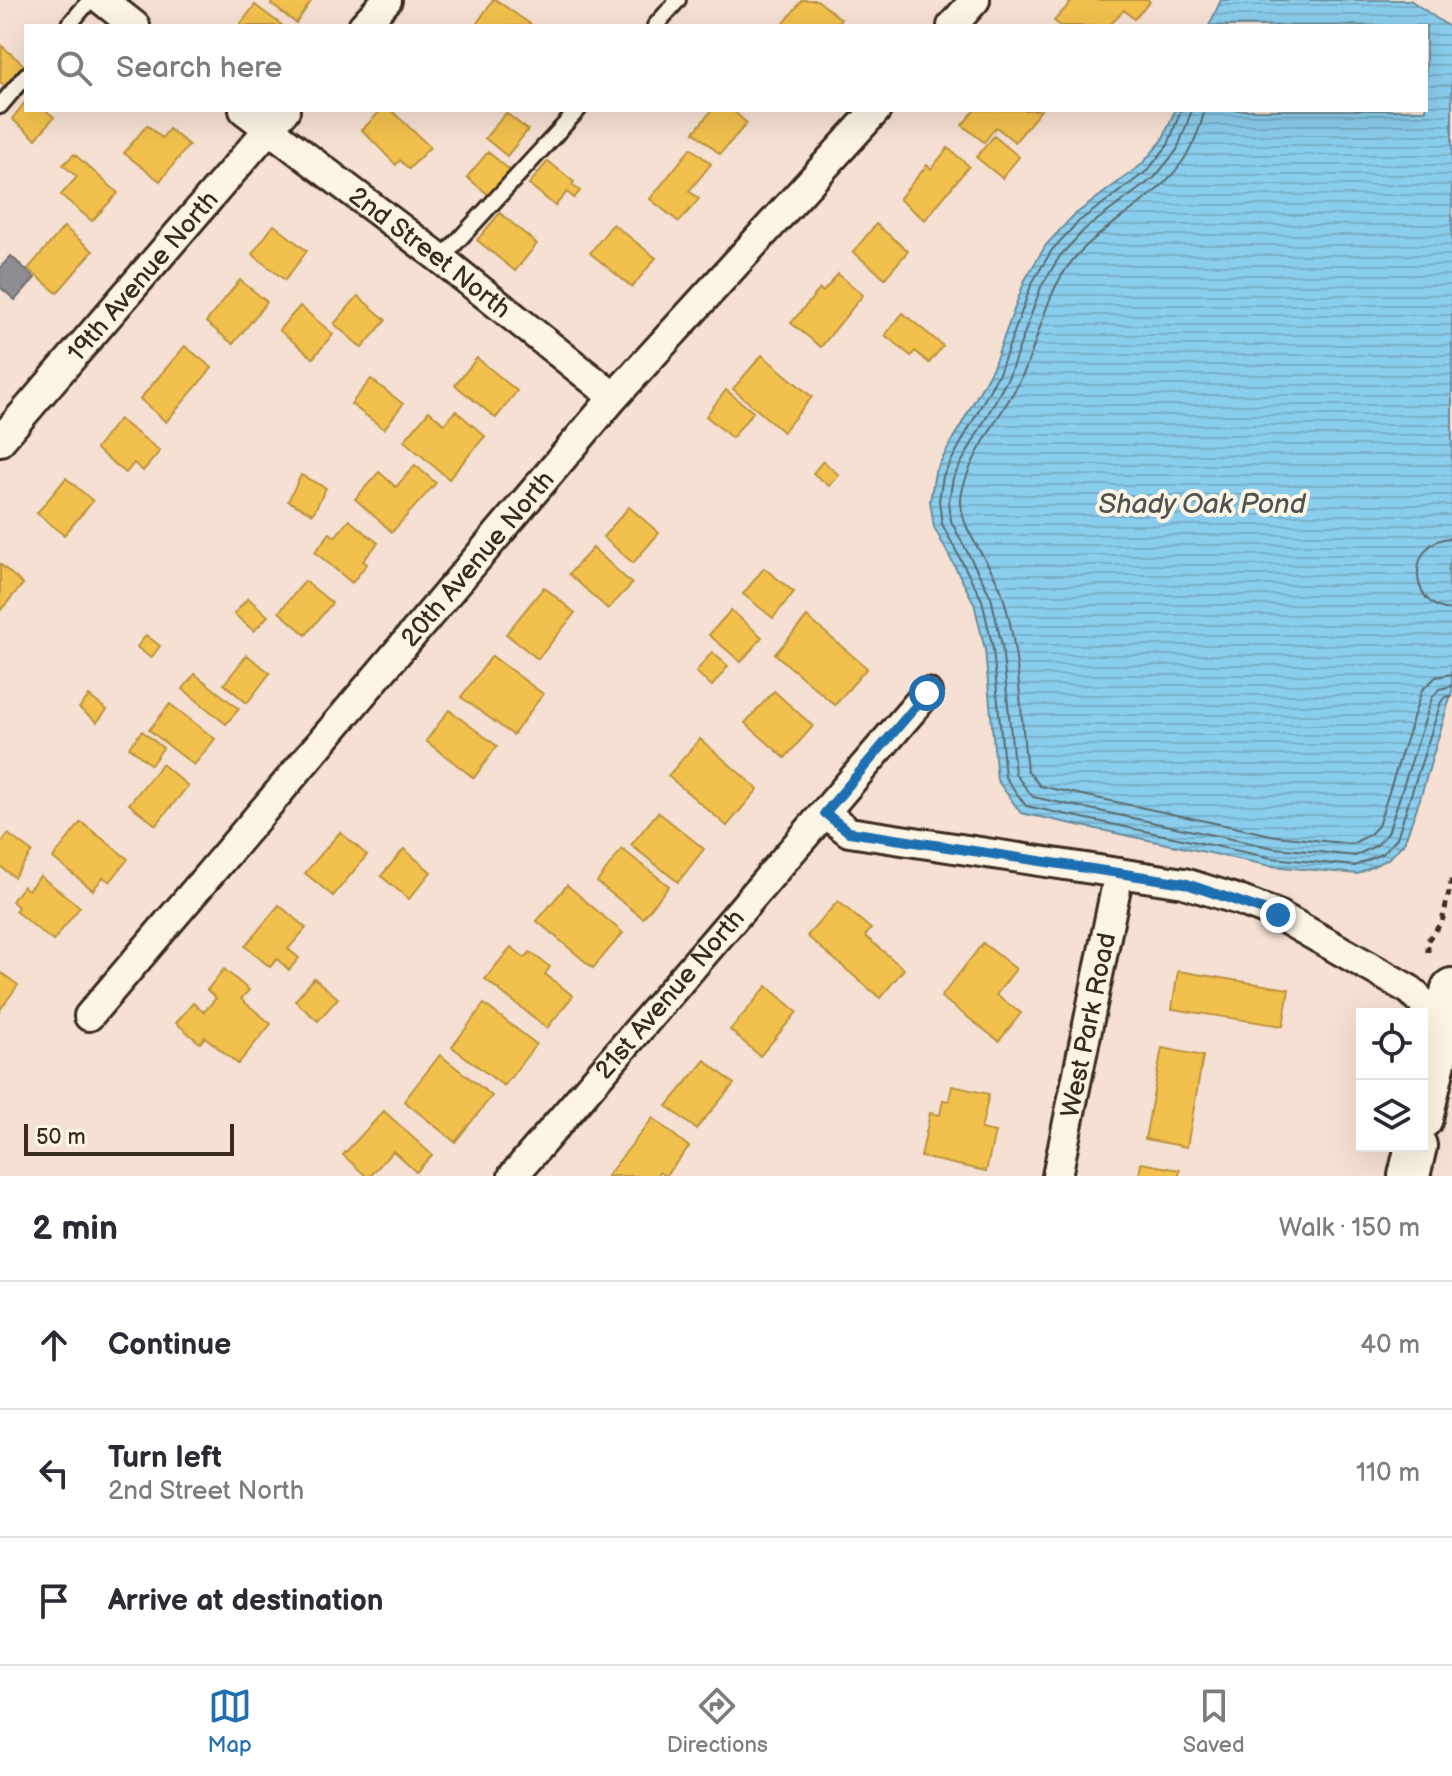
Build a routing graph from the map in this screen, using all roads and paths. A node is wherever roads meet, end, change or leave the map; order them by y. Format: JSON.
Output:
{"nodes":[{"id":1,"x":90,"y":0,"type":"edge"},
{"id":2,"x":102,"y":0,"type":"edge"},
{"id":3,"x":387,"y":0,"type":"edge"},
{"id":4,"x":678,"y":0,"type":"edge"},
{"id":5,"x":975,"y":0,"type":"edge"},
{"id":6,"x":70,"y":24,"type":"edge"},
{"id":7,"x":132,"y":24,"type":"edge"},
{"id":8,"x":365,"y":24,"type":"edge"},
{"id":9,"x":657,"y":24,"type":"edge"},
{"id":10,"x":954,"y":24,"type":"edge"},
{"id":11,"x":24,"y":77,"type":"edge"},
{"id":12,"x":0,"y":106,"type":"edge"},
{"id":13,"x":251,"y":112,"type":"edge"},
{"id":14,"x":576,"y":112,"type":"edge"},
{"id":15,"x":874,"y":112,"type":"edge"},
{"id":16,"x":277,"y":119,"type":"edge"},
{"id":17,"x":441,"y":259,"type":"junction"},
{"id":18,"x":614,"y":397,"type":"junction"},
{"id":19,"x":0,"y":441,"type":"edge"},
{"id":20,"x":927,"y":693,"type":"dead end"},
{"id":21,"x":825,"y":813,"type":"junction"},
{"id":22,"x":1119,"y":873,"type":"junction"},
{"id":23,"x":1452,"y":879,"type":"edge"},
{"id":24,"x":1428,"y":952,"type":"dead end"},
{"id":25,"x":1449,"y":1015,"type":"edge"},
{"id":26,"x":89,"y":1016,"type":"dead end"},
{"id":27,"x":1428,"y":1095,"type":"edge"},
{"id":28,"x":1415,"y":1152,"type":"edge"},
{"id":29,"x":513,"y":1176,"type":"edge"},
{"id":30,"x":1057,"y":1176,"type":"edge"},
{"id":31,"x":1409,"y":1176,"type":"edge"}],
"edges":[{"from":1,"to":6,"type":"lane"},
{"from":2,"to":7,"type":"street"},
{"from":3,"to":8,"type":"street"},
{"from":4,"to":9,"type":"lane"},
{"from":5,"to":10,"type":"street"},
{"from":11,"to":12,"type":"lane"},
{"from":13,"to":16,"type":"street","name":"2nd Street North"},
{"from":14,"to":17,"type":"lane"},
{"from":15,"to":18,"type":"street","name":"20th Avenue North"},
{"from":16,"to":17,"type":"street","name":"2nd Street North"},
{"from":16,"to":19,"type":"street","name":"19th Avenue North"},
{"from":17,"to":18,"type":"street","name":"2nd Street North"},
{"from":18,"to":26,"type":"street","name":"20th Avenue North"},
{"from":20,"to":21,"type":"street","name":"21st Avenue North"},
{"from":21,"to":22,"type":"street"},
{"from":21,"to":29,"type":"street","name":"21st Avenue North"},
{"from":22,"to":25,"type":"street"},
{"from":22,"to":30,"type":"street","name":"West Park Road"},
{"from":23,"to":24,"type":"path"},
{"from":25,"to":27,"type":"main road"},
{"from":28,"to":31,"type":"main road"}]}
